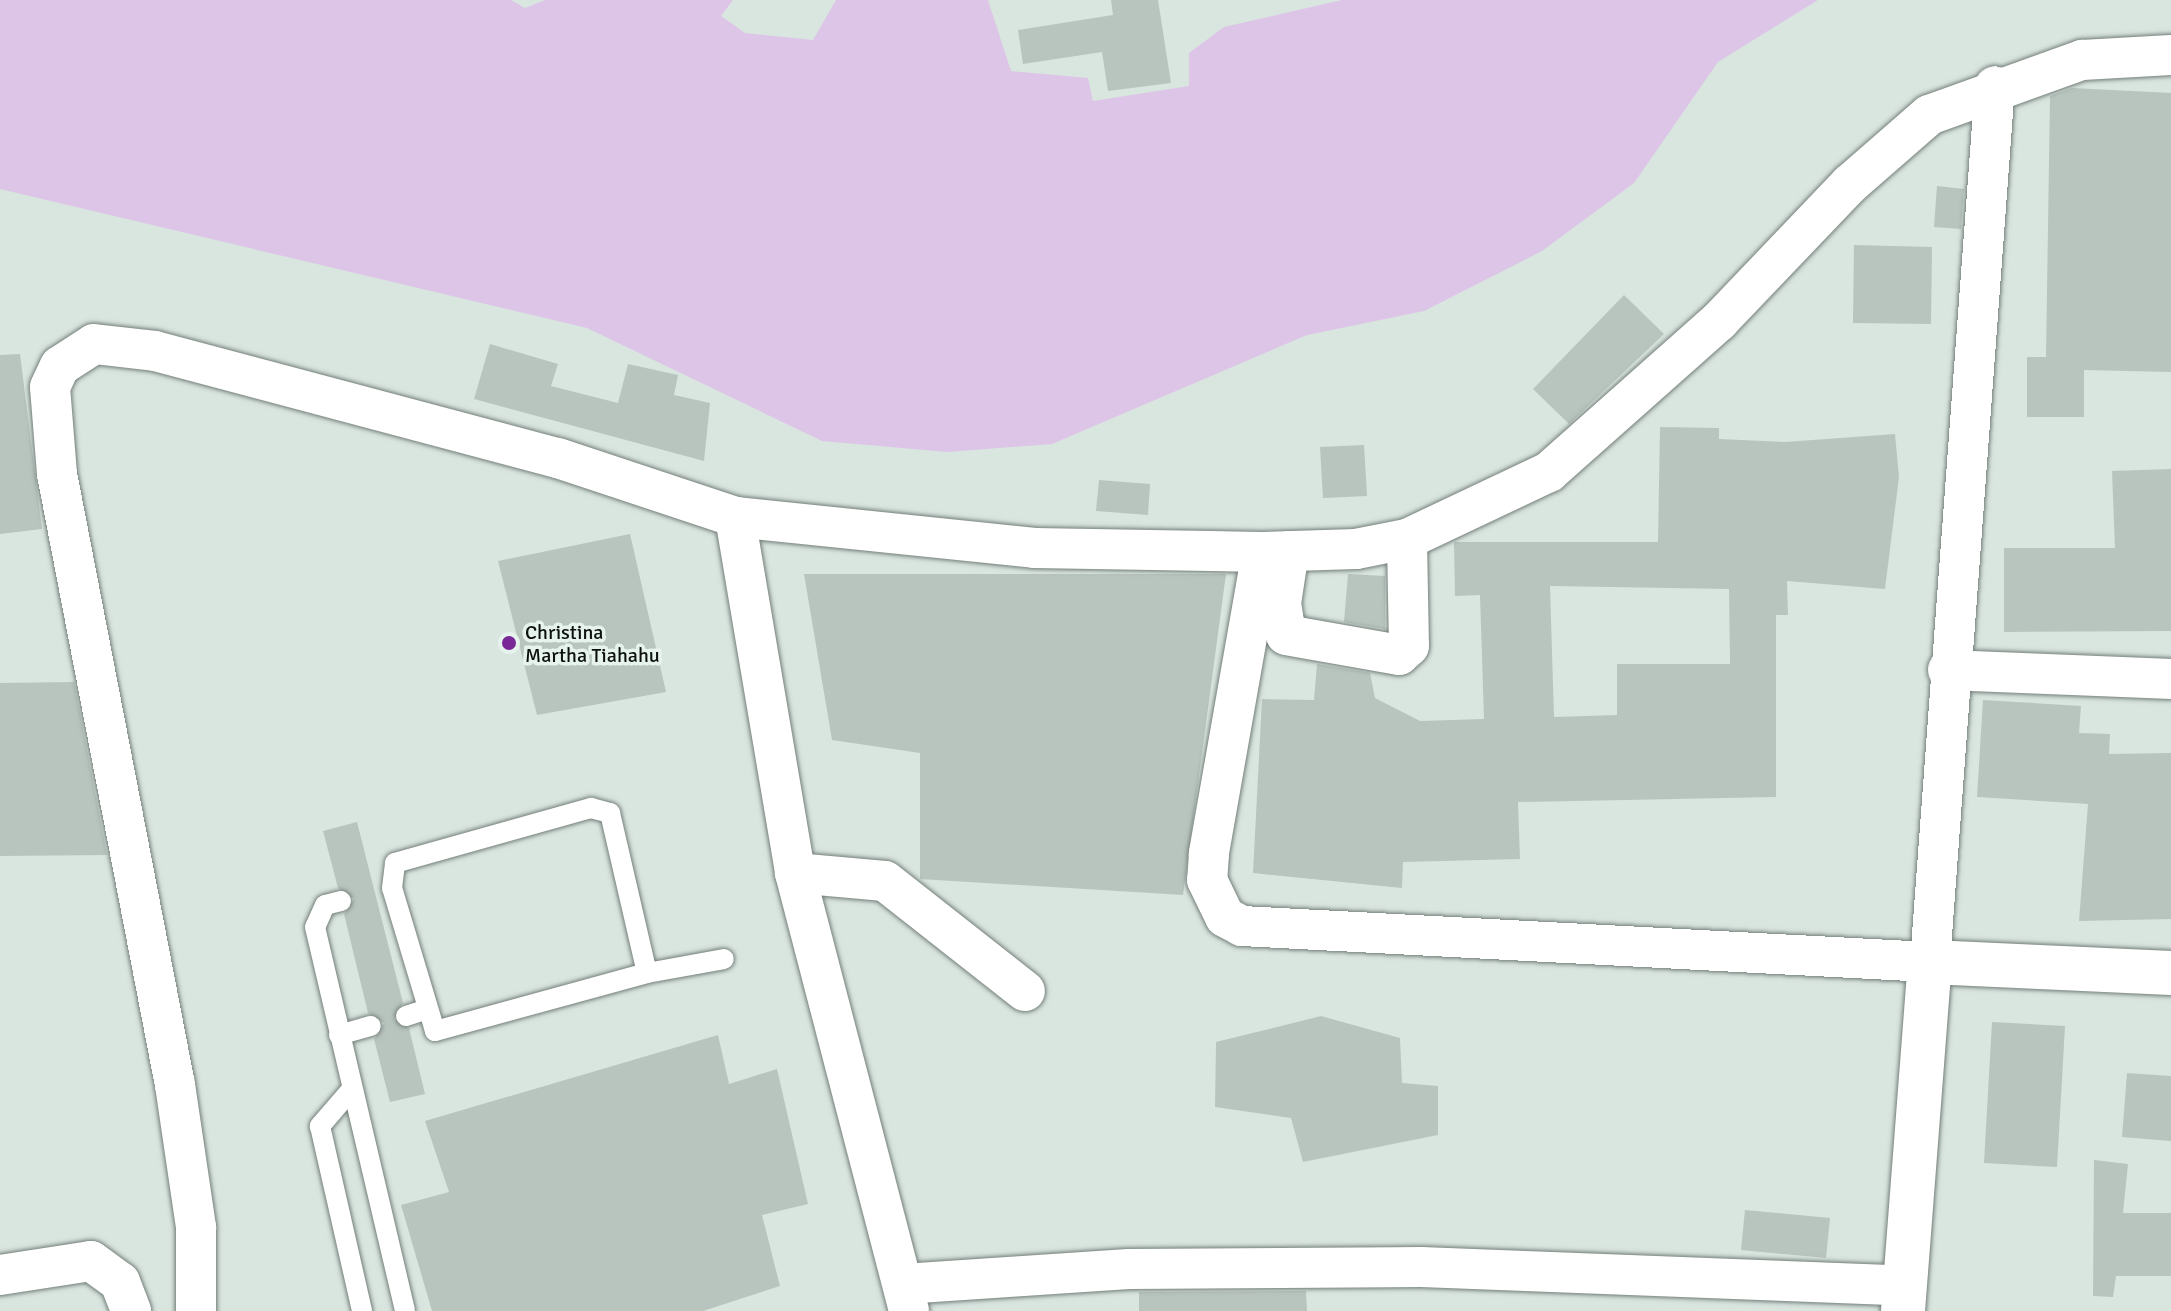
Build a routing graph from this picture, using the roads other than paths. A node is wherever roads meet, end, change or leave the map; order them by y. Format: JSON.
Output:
{"nodes":[{"id":1,"x":2171,"y":55,"type":"edge"},
{"id":2,"x":1995,"y":86,"type":"junction"},
{"id":3,"x":735,"y":517,"type":"junction"},
{"id":4,"x":1407,"y":539,"type":"junction"},
{"id":5,"x":1275,"y":552,"type":"junction"},
{"id":6,"x":1948,"y":670,"type":"junction"},
{"id":7,"x":2171,"y":679,"type":"edge"},
{"id":8,"x":795,"y":873,"type":"junction"},
{"id":9,"x":341,"y":901,"type":"dead end"},
{"id":10,"x":724,"y":959,"type":"dead end"},
{"id":11,"x":1930,"y":962,"type":"junction"},
{"id":12,"x":647,"y":973,"type":"junction"},
{"id":13,"x":2171,"y":973,"type":"edge"},
{"id":14,"x":1025,"y":991,"type":"dead end"},
{"id":15,"x":427,"y":1009,"type":"junction"},
{"id":16,"x":406,"y":1016,"type":"dead end"},
{"id":17,"x":371,"y":1026,"type":"dead end"},
{"id":18,"x":339,"y":1035,"type":"junction"},
{"id":19,"x":351,"y":1090,"type":"junction"},
{"id":20,"x":0,"y":1275,"type":"edge"},
{"id":21,"x":906,"y":1298,"type":"edge"},
{"id":22,"x":1904,"y":1299,"type":"edge"},
{"id":23,"x":131,"y":1311,"type":"edge"},
{"id":24,"x":196,"y":1311,"type":"edge"},
{"id":25,"x":362,"y":1311,"type":"edge"},
{"id":26,"x":405,"y":1311,"type":"edge"}],
"edges":[{"from":1,"to":2,"type":"street"},
{"from":2,"to":4,"type":"street"},
{"from":2,"to":6,"type":"street"},
{"from":3,"to":5,"type":"street"},
{"from":3,"to":8,"type":"street"},
{"from":3,"to":24,"type":"street"},
{"from":4,"to":5,"type":"street"},
{"from":4,"to":5,"type":"street"},
{"from":5,"to":11,"type":"street"},
{"from":6,"to":7,"type":"street"},
{"from":6,"to":11,"type":"street"},
{"from":8,"to":14,"type":"street"},
{"from":8,"to":21,"type":"street"},
{"from":9,"to":18,"type":"lane"},
{"from":10,"to":12,"type":"lane"},
{"from":11,"to":13,"type":"street"},
{"from":11,"to":22,"type":"street"},
{"from":12,"to":15,"type":"lane"},
{"from":12,"to":15,"type":"lane"},
{"from":15,"to":16,"type":"lane"},
{"from":17,"to":18,"type":"lane"},
{"from":18,"to":19,"type":"lane"},
{"from":19,"to":25,"type":"lane"},
{"from":19,"to":26,"type":"lane"},
{"from":20,"to":23,"type":"street"},
{"from":21,"to":22,"type":"street"}]}
